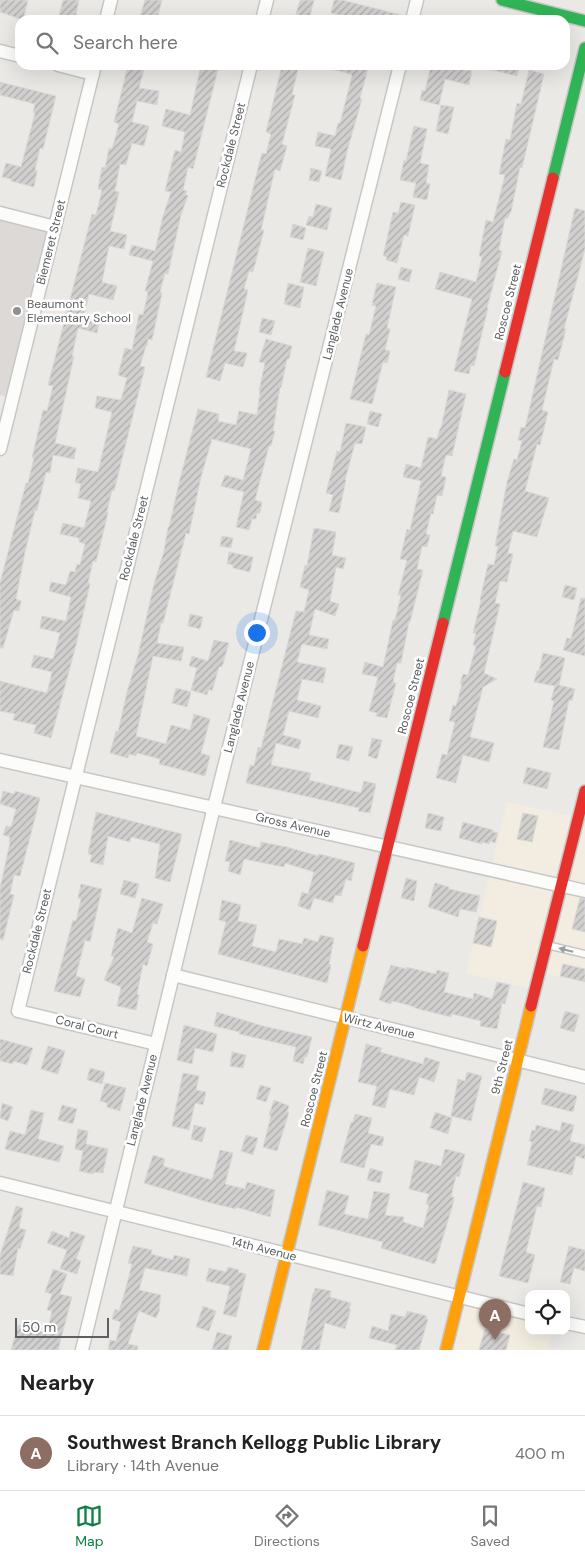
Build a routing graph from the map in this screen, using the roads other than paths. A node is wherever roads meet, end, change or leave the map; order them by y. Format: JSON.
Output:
{"nodes":[{"id":1,"x":111,"y":0,"type":"edge"},
{"id":2,"x":267,"y":0,"type":"edge"},
{"id":3,"x":416,"y":0,"type":"edge"},
{"id":4,"x":502,"y":0,"type":"edge"},
{"id":5,"x":107,"y":15,"type":"edge"},
{"id":6,"x":263,"y":15,"type":"edge"},
{"id":7,"x":413,"y":15,"type":"edge"},
{"id":8,"x":561,"y":15,"type":"edge"},
{"id":9,"x":570,"y":17,"type":"edge"},
{"id":10,"x":585,"y":21,"type":"edge"},
{"id":11,"x":585,"y":48,"type":"edge"},
{"id":12,"x":0,"y":51,"type":"edge"},
{"id":13,"x":15,"y":55,"type":"edge"},
{"id":14,"x":94,"y":70,"type":"edge"},
{"id":15,"x":250,"y":70,"type":"edge"},
{"id":16,"x":399,"y":70,"type":"edge"},
{"id":17,"x":0,"y":213,"type":"edge"},
{"id":18,"x":55,"y":226,"type":"junction"},
{"id":19,"x":0,"y":449,"type":"edge"},
{"id":20,"x":0,"y":760,"type":"edge"},
{"id":21,"x":75,"y":776,"type":"junction"},
{"id":22,"x":585,"y":791,"type":"edge"},
{"id":23,"x":214,"y":807,"type":"junction"},
{"id":24,"x":388,"y":846,"type":"junction"},
{"id":25,"x":562,"y":885,"type":"junction"},
{"id":26,"x":585,"y":891,"type":"edge"},
{"id":27,"x":547,"y":945,"type":"junction"},
{"id":28,"x":585,"y":954,"type":"edge"},
{"id":29,"x":173,"y":975,"type":"junction"},
{"id":30,"x":18,"y":1011,"type":"joint"},
{"id":31,"x":346,"y":1018,"type":"junction"},
{"id":32,"x":156,"y":1044,"type":"junction"},
{"id":33,"x":518,"y":1061,"type":"junction"},
{"id":34,"x":585,"y":1077,"type":"edge"},
{"id":35,"x":0,"y":1183,"type":"edge"},
{"id":36,"x":115,"y":1212,"type":"junction"},
{"id":37,"x":288,"y":1255,"type":"junction"},
{"id":38,"x":459,"y":1297,"type":"junction"},
{"id":39,"x":525,"y":1313,"type":"edge"},
{"id":40,"x":570,"y":1324,"type":"edge"},
{"id":41,"x":585,"y":1327,"type":"edge"},
{"id":42,"x":82,"y":1350,"type":"edge"},
{"id":43,"x":263,"y":1350,"type":"edge"},
{"id":44,"x":446,"y":1350,"type":"edge"}],
"edges":[{"from":1,"to":5,"type":"street"},
{"from":2,"to":6,"type":"street"},
{"from":3,"to":7,"type":"street"},
{"from":4,"to":8,"type":"street"},
{"from":9,"to":10,"type":"street"},
{"from":11,"to":24,"type":"street","name":"Roscoe Street"},
{"from":12,"to":13,"type":"street"},
{"from":14,"to":18,"type":"street","name":"Biemeret Street"},
{"from":15,"to":21,"type":"street","name":"Rockdale Street"},
{"from":16,"to":23,"type":"street","name":"Langlade Avenue"},
{"from":17,"to":18,"type":"street"},
{"from":18,"to":19,"type":"street","name":"Biemeret Street"},
{"from":20,"to":21,"type":"street","name":"Gross Avenue"},
{"from":21,"to":23,"type":"street","name":"Gross Avenue"},
{"from":21,"to":30,"type":"street","name":"Rockdale Street"},
{"from":22,"to":25,"type":"street","name":"9th Street"},
{"from":23,"to":24,"type":"street","name":"Gross Avenue"},
{"from":23,"to":29,"type":"street","name":"Langlade Avenue"},
{"from":24,"to":25,"type":"street","name":"Gross Avenue"},
{"from":24,"to":31,"type":"street","name":"Roscoe Street"},
{"from":25,"to":26,"type":"street","name":"Gross Avenue"},
{"from":25,"to":27,"type":"street","name":"9th Street"},
{"from":28,"to":27,"type":"lane","one_way":true},
{"from":27,"to":33,"type":"street","name":"9th Street"},
{"from":29,"to":31,"type":"street","name":"Wirtz Avenue"},
{"from":29,"to":32,"type":"street","name":"Langlade Avenue"},
{"from":30,"to":32,"type":"street","name":"Coral Court"},
{"from":31,"to":33,"type":"street","name":"Wirtz Avenue"},
{"from":31,"to":37,"type":"street","name":"Roscoe Street"},
{"from":32,"to":36,"type":"street","name":"Langlade Avenue"},
{"from":33,"to":34,"type":"street","name":"Wirtz Avenue"},
{"from":33,"to":38,"type":"street","name":"9th Street"},
{"from":35,"to":36,"type":"street","name":"14th Avenue"},
{"from":36,"to":37,"type":"street","name":"14th Avenue"},
{"from":36,"to":42,"type":"street","name":"Langlade Avenue"},
{"from":37,"to":38,"type":"street","name":"14th Avenue"},
{"from":37,"to":43,"type":"street","name":"Roscoe Street"},
{"from":38,"to":39,"type":"street","name":"14th Avenue"},
{"from":38,"to":44,"type":"street","name":"9th Street"},
{"from":40,"to":41,"type":"street"}]}
